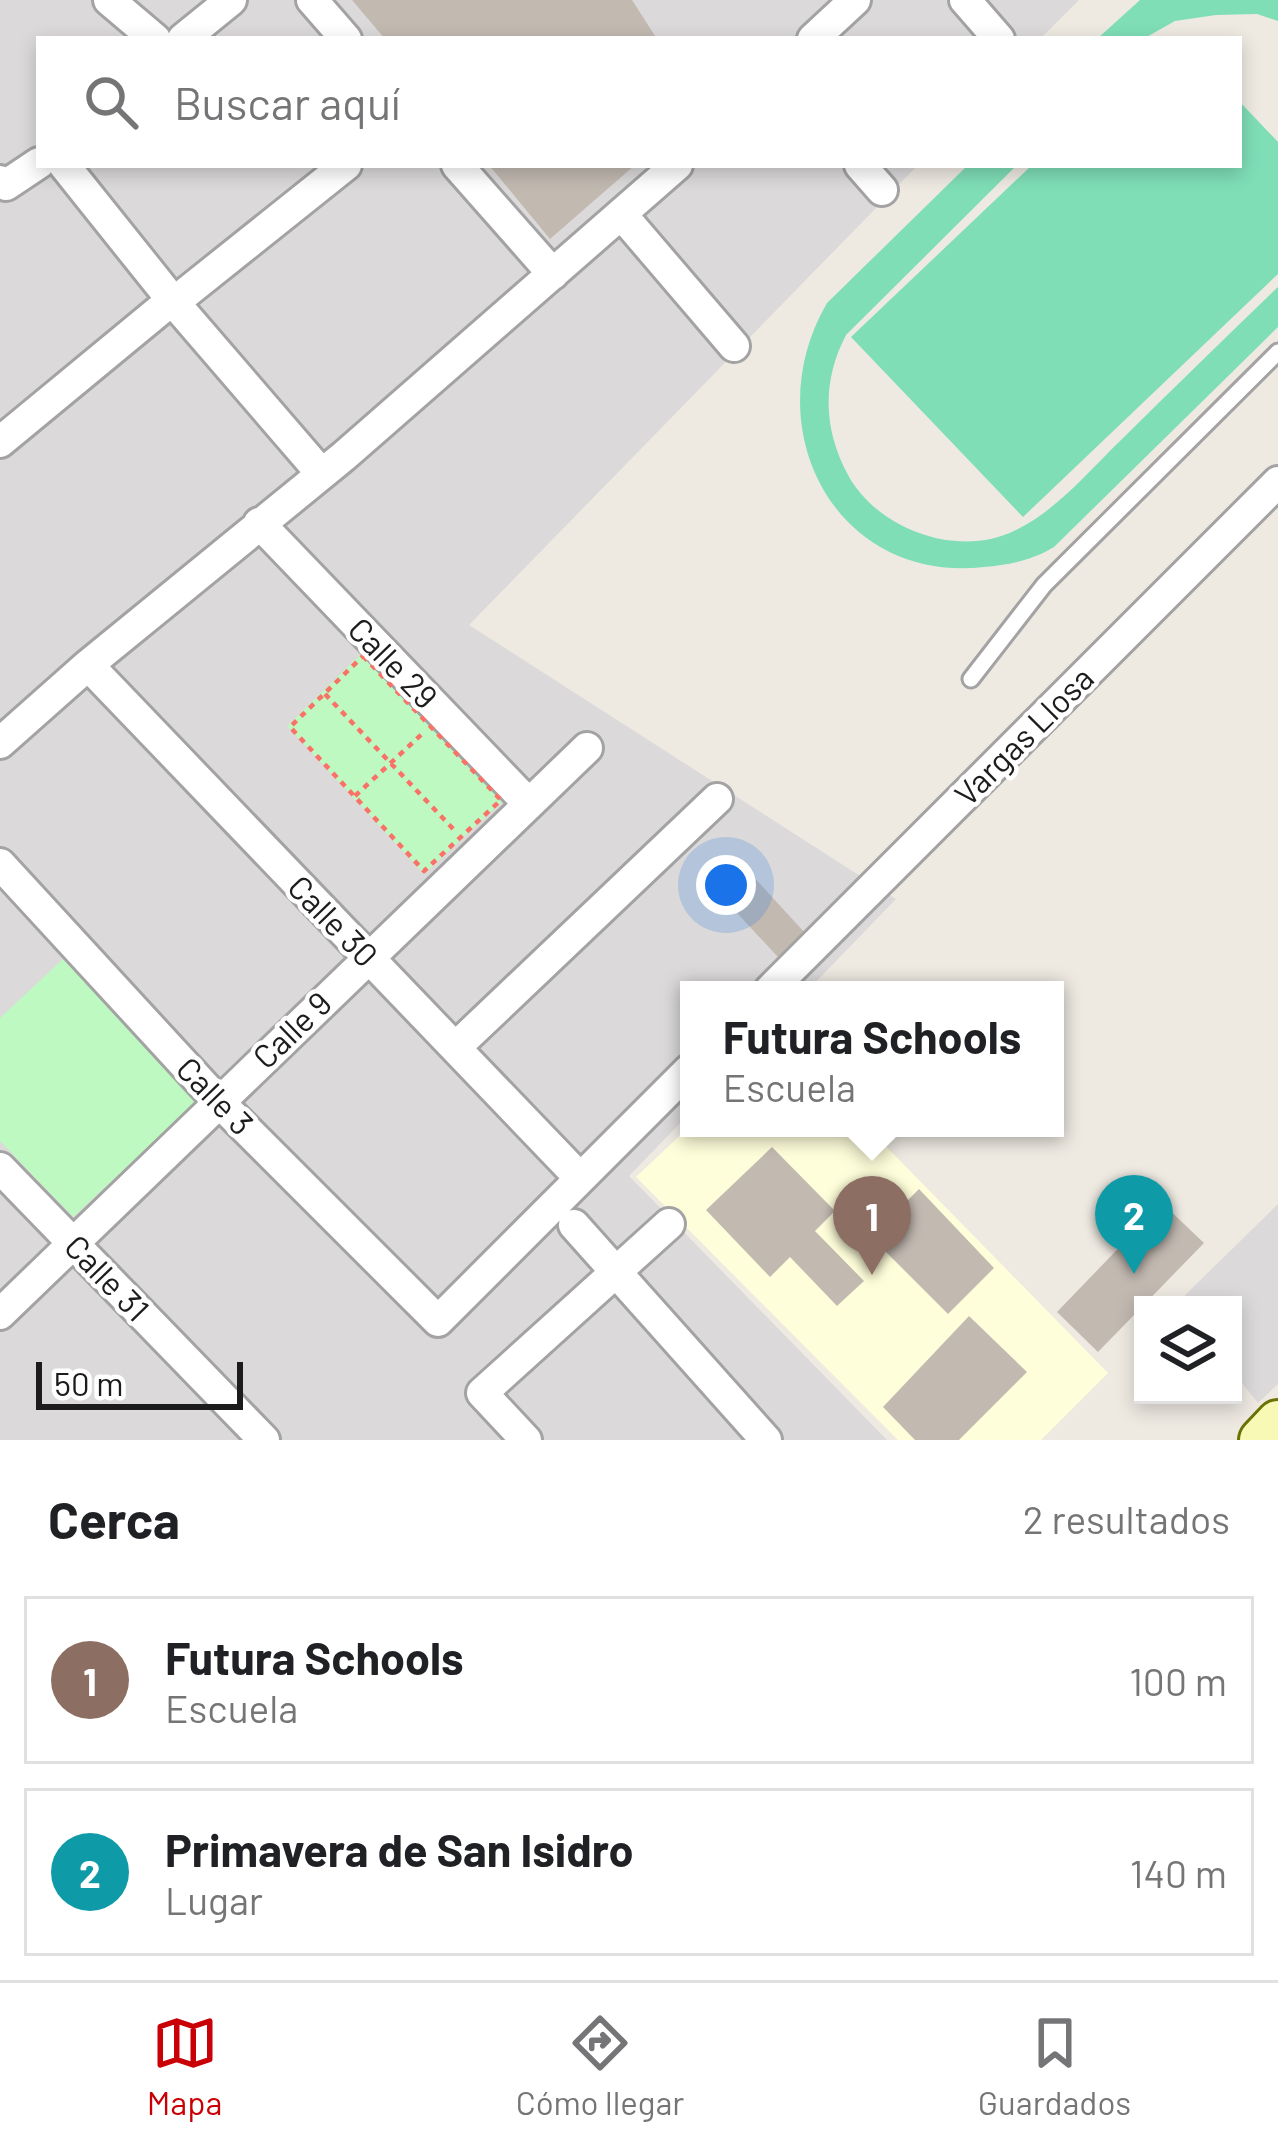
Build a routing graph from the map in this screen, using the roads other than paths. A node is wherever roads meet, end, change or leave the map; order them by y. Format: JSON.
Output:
{"nodes":[{"id":1,"x":109,"y":0,"type":"edge"},
{"id":2,"x":231,"y":0,"type":"edge"},
{"id":3,"x":312,"y":0,"type":"edge"},
{"id":4,"x":855,"y":0,"type":"edge"},
{"id":5,"x":965,"y":0,"type":"edge"},
{"id":6,"x":151,"y":36,"type":"edge"},
{"id":7,"x":187,"y":36,"type":"edge"},
{"id":8,"x":343,"y":36,"type":"edge"},
{"id":9,"x":817,"y":36,"type":"edge"},
{"id":10,"x":996,"y":36,"type":"edge"},
{"id":11,"x":36,"y":165,"type":"edge"},
{"id":12,"x":67,"y":168,"type":"edge"},
{"id":13,"x":342,"y":168,"type":"edge"},
{"id":14,"x":460,"y":168,"type":"edge"},
{"id":15,"x":674,"y":168,"type":"edge"},
{"id":16,"x":863,"y":168,"type":"edge"},
{"id":17,"x":2,"y":185,"type":"edge"},
{"id":18,"x":882,"y":190,"type":"dead end"},
{"id":19,"x":622,"y":215,"type":"junction"},
{"id":20,"x":554,"y":274,"type":"junction"},
{"id":21,"x":180,"y":296,"type":"junction"},
{"id":22,"x":734,"y":346,"type":"dead end"},
{"id":23,"x":1278,"y":352,"type":"edge"},
{"id":24,"x":0,"y":442,"type":"edge"},
{"id":25,"x":321,"y":472,"type":"junction"},
{"id":26,"x":1278,"y":482,"type":"edge"},
{"id":27,"x":259,"y":524,"type":"junction"},
{"id":28,"x":88,"y":664,"type":"junction"},
{"id":29,"x":971,"y":679,"type":"dead end"},
{"id":30,"x":1,"y":740,"type":"edge"},
{"id":31,"x":587,"y":748,"type":"dead end"},
{"id":32,"x":717,"y":799,"type":"dead end"},
{"id":33,"x":528,"y":803,"type":"junction"},
{"id":34,"x":0,"y":864,"type":"edge"},
{"id":35,"x":367,"y":957,"type":"junction"},
{"id":36,"x":779,"y":981,"type":"edge"},
{"id":37,"x":456,"y":1047,"type":"junction"},
{"id":38,"x":680,"y":1079,"type":"edge"},
{"id":39,"x":218,"y":1101,"type":"junction"},
{"id":40,"x":0,"y":1168,"type":"edge"},
{"id":41,"x":579,"y":1178,"type":"junction"},
{"id":42,"x":669,"y":1224,"type":"dead end"},
{"id":43,"x":574,"y":1225,"type":"dead end"},
{"id":44,"x":74,"y":1244,"type":"junction"},
{"id":45,"x":616,"y":1272,"type":"junction"},
{"id":46,"x":0,"y":1314,"type":"edge"},
{"id":47,"x":1278,"y":1422,"type":"edge"},
{"id":48,"x":264,"y":1440,"type":"edge"},
{"id":49,"x":526,"y":1440,"type":"edge"},
{"id":50,"x":766,"y":1440,"type":"edge"},
{"id":51,"x":1261,"y":1440,"type":"edge"}],
"edges":[{"from":1,"to":6,"type":"street"},
{"from":2,"to":7,"type":"street"},
{"from":3,"to":8,"type":"street"},
{"from":4,"to":9,"type":"street"},
{"from":5,"to":10,"type":"street"},
{"from":11,"to":17,"type":"street"},
{"from":12,"to":21,"type":"street"},
{"from":13,"to":21,"type":"street"},
{"from":14,"to":20,"type":"street"},
{"from":15,"to":19,"type":"street"},
{"from":16,"to":18,"type":"street"},
{"from":19,"to":20,"type":"street"},
{"from":19,"to":22,"type":"street"},
{"from":20,"to":25,"type":"street"},
{"from":21,"to":24,"type":"street"},
{"from":21,"to":25,"type":"street"},
{"from":23,"to":29,"type":"lane"},
{"from":25,"to":27,"type":"street"},
{"from":26,"to":36,"type":"street","name":"Vargas Llosa"},
{"from":27,"to":28,"type":"street"},
{"from":27,"to":33,"type":"street","name":"Calle 29"},
{"from":28,"to":30,"type":"street"},
{"from":28,"to":35,"type":"street","name":"Calle 30"},
{"from":31,"to":33,"type":"street","name":"Calle 9"},
{"from":32,"to":37,"type":"street"},
{"from":33,"to":35,"type":"street","name":"Calle 9"},
{"from":34,"to":39,"type":"street","name":"Calle 3"},
{"from":35,"to":37,"type":"street","name":"Calle 30"},
{"from":35,"to":39,"type":"street","name":"Calle 9"},
{"from":37,"to":41,"type":"street","name":"Calle 30"},
{"from":38,"to":41,"type":"street"},
{"from":39,"to":41,"type":"street","name":"Calle 3"},
{"from":39,"to":44,"type":"street","name":"Calle 9"},
{"from":40,"to":44,"type":"street","name":"Calle 31"},
{"from":42,"to":45,"type":"street"},
{"from":43,"to":45,"type":"street"},
{"from":44,"to":46,"type":"street","name":"Calle 9"},
{"from":44,"to":48,"type":"street","name":"Calle 31"},
{"from":45,"to":49,"type":"street"},
{"from":45,"to":50,"type":"street"},
{"from":47,"to":51,"type":"street"}]}
